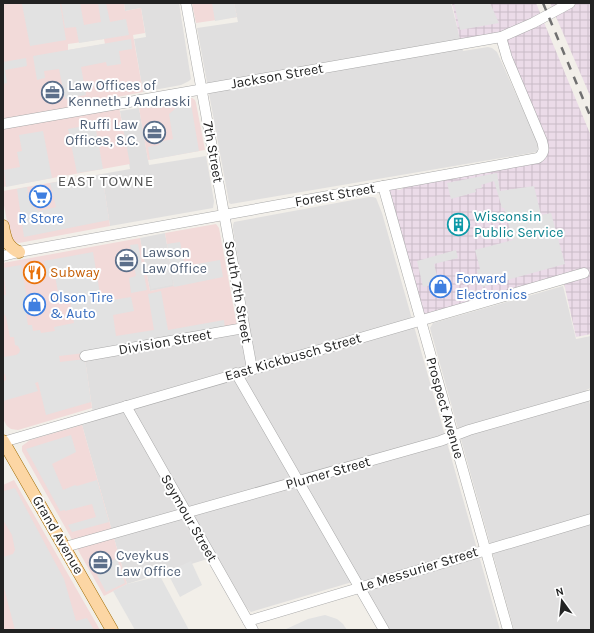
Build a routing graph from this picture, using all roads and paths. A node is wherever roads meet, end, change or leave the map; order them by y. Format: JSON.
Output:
{"nodes":[{"id":1,"x":186,"y":3,"type":"edge"},
{"id":2,"x":570,"y":3,"type":"edge"},
{"id":3,"x":501,"y":36,"type":"junction"},
{"id":4,"x":201,"y":90,"type":"junction"},
{"id":5,"x":3,"y":124,"type":"edge"},
{"id":6,"x":383,"y":186,"type":"junction"},
{"id":7,"x":224,"y":214,"type":"junction"},
{"id":8,"x":3,"y":226,"type":"edge"},
{"id":9,"x":19,"y":252,"type":"junction"},
{"id":10,"x":3,"y":256,"type":"edge"},
{"id":11,"x":584,"y":273,"type":"dead end"},
{"id":12,"x":420,"y":320,"type":"junction"},
{"id":13,"x":244,"y":328,"type":"junction"},
{"id":14,"x":85,"y":356,"type":"dead end"},
{"id":15,"x":252,"y":369,"type":"junction"},
{"id":16,"x":236,"y":374,"type":"junction"},
{"id":17,"x":591,"y":395,"type":"edge"},
{"id":18,"x":126,"y":406,"type":"junction"},
{"id":19,"x":453,"y":436,"type":"junction"},
{"id":20,"x":3,"y":441,"type":"edge"},
{"id":21,"x":298,"y":481,"type":"junction"},
{"id":22,"x":185,"y":513,"type":"junction"},
{"id":23,"x":591,"y":519,"type":"edge"},
{"id":24,"x":65,"y":547,"type":"junction"},
{"id":25,"x":485,"y":550,"type":"junction"},
{"id":26,"x":359,"y":587,"type":"junction"},
{"id":27,"x":248,"y":621,"type":"junction"},
{"id":28,"x":112,"y":630,"type":"edge"},
{"id":29,"x":253,"y":630,"type":"edge"},
{"id":30,"x":384,"y":630,"type":"edge"},
{"id":31,"x":508,"y":630,"type":"edge"}],
"edges":[{"from":1,"to":4,"type":"street","name":"7th Street"},
{"from":2,"to":3,"type":"street","name":"Jackson Street"},
{"from":3,"to":4,"type":"street","name":"Jackson Street"},
{"from":3,"to":6,"type":"street","name":"Forest Street"},
{"from":4,"to":5,"type":"street","name":"Jackson Street"},
{"from":4,"to":7,"type":"street","name":"7th Street"},
{"from":6,"to":7,"type":"street","name":"Forest Street"},
{"from":6,"to":12,"type":"street","name":"Prospect Avenue"},
{"from":7,"to":9,"type":"street","name":"Forest Street"},
{"from":7,"to":13,"type":"street","name":"South 7th Street"},
{"from":8,"to":9,"type":"main road"},
{"from":9,"to":10,"type":"street","name":"Forest Street"},
{"from":11,"to":12,"type":"street","name":"East Kickbusch Street"},
{"from":12,"to":15,"type":"street","name":"East Kickbusch Street"},
{"from":12,"to":19,"type":"street","name":"Prospect Avenue"},
{"from":13,"to":14,"type":"street","name":"Division Street"},
{"from":13,"to":15,"type":"street","name":"South 7th Street"},
{"from":15,"to":16,"type":"street","name":"East Kickbusch Street"},
{"from":16,"to":18,"type":"street","name":"East Kickbusch Street"},
{"from":16,"to":21,"type":"street"},
{"from":17,"to":19,"type":"street","name":"Plumer Street"},
{"from":18,"to":20,"type":"street","name":"East Kickbusch Street"},
{"from":18,"to":22,"type":"street","name":"Seymour Street"},
{"from":19,"to":21,"type":"street","name":"Plumer Street"},
{"from":19,"to":25,"type":"street","name":"Prospect Avenue"},
{"from":20,"to":24,"type":"main road","name":"Grand Avenue"},
{"from":21,"to":22,"type":"street","name":"Plumer Street"},
{"from":21,"to":26,"type":"street"},
{"from":22,"to":24,"type":"street","name":"Plumer Street"},
{"from":22,"to":27,"type":"street","name":"Seymour Street"},
{"from":23,"to":25,"type":"street","name":"Le Messurier Street"},
{"from":24,"to":28,"type":"main road","name":"Grand Avenue"},
{"from":25,"to":26,"type":"street","name":"Le Messurier Street"},
{"from":25,"to":31,"type":"street","name":"Prospect Avenue"},
{"from":26,"to":27,"type":"street","name":"Le Messurier Street"},
{"from":26,"to":30,"type":"street"},
{"from":27,"to":29,"type":"street","name":"Seymour Street"}]}
